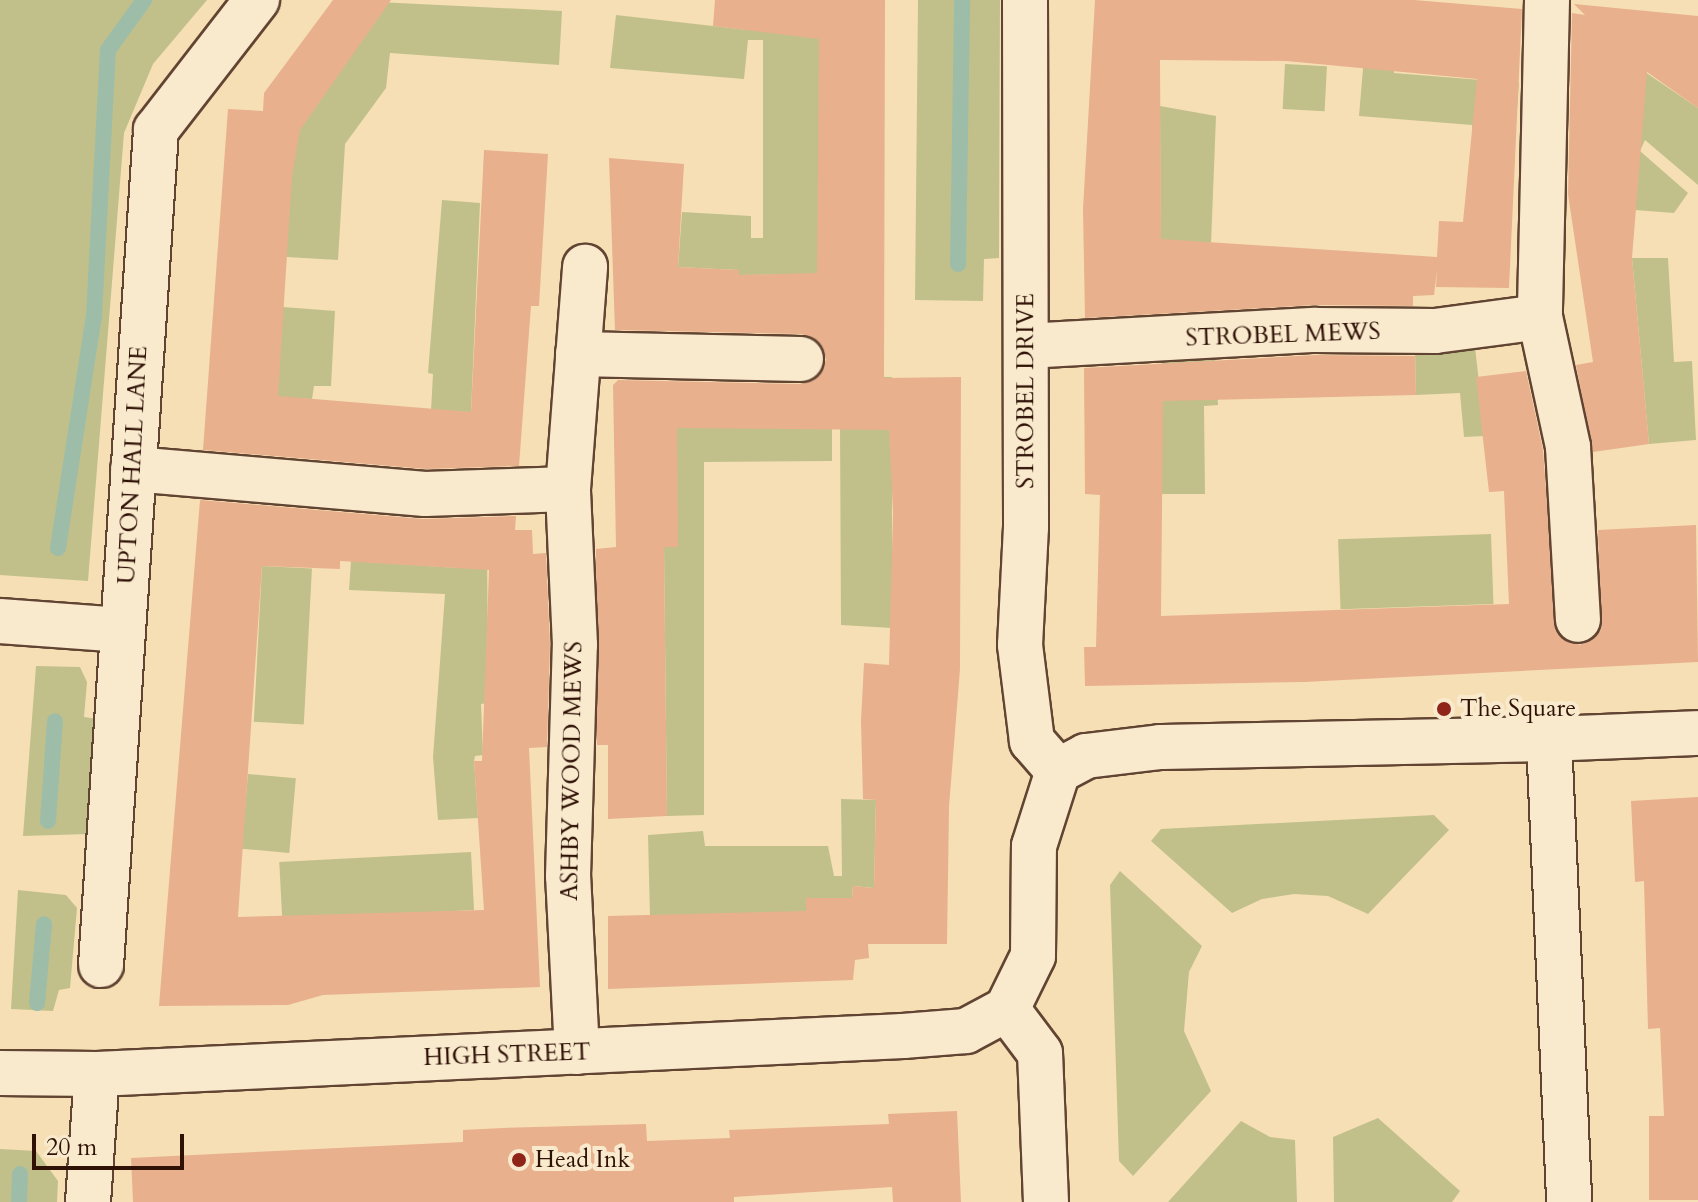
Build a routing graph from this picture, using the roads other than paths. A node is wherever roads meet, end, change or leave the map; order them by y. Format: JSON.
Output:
{"nodes":[{"id":1,"x":257,"y":0,"type":"edge"},
{"id":2,"x":1025,"y":0,"type":"edge"},
{"id":3,"x":1547,"y":0,"type":"edge"},
{"id":4,"x":585,"y":267,"type":"dead end"},
{"id":5,"x":1540,"y":317,"type":"junction"},
{"id":6,"x":1026,"y":346,"type":"junction"},
{"id":7,"x":578,"y":354,"type":"junction"},
{"id":8,"x":801,"y":359,"type":"dead end"},
{"id":9,"x":133,"y":469,"type":"junction"},
{"id":10,"x":568,"y":489,"type":"junction"},
{"id":11,"x":1578,"y":620,"type":"dead end"},
{"id":12,"x":0,"y":621,"type":"edge"},
{"id":13,"x":123,"y":630,"type":"junction"},
{"id":14,"x":1698,"y":733,"type":"edge"},
{"id":15,"x":1549,"y":739,"type":"junction"},
{"id":16,"x":1058,"y":771,"type":"junction"},
{"id":17,"x":101,"y":965,"type":"dead end"},
{"id":18,"x":1007,"y":1009,"type":"junction"},
{"id":19,"x":577,"y":1052,"type":"junction"},
{"id":20,"x":0,"y":1073,"type":"edge"},
{"id":21,"x":97,"y":1074,"type":"junction"},
{"id":22,"x":88,"y":1202,"type":"edge"},
{"id":23,"x":1046,"y":1202,"type":"edge"},
{"id":24,"x":1569,"y":1202,"type":"edge"}],
"edges":[{"from":1,"to":9,"type":"street","name":"UPTON HALL LANE"},
{"from":2,"to":6,"type":"street","name":"STROBEL DRIVE"},
{"from":3,"to":5,"type":"street"},
{"from":4,"to":7,"type":"street","name":"ASHBY WOOD MEWS"},
{"from":5,"to":6,"type":"street","name":"STROBEL MEWS"},
{"from":5,"to":11,"type":"street"},
{"from":6,"to":16,"type":"street","name":"STROBEL DRIVE"},
{"from":7,"to":8,"type":"street"},
{"from":7,"to":10,"type":"street","name":"ASHBY WOOD MEWS"},
{"from":9,"to":10,"type":"street"},
{"from":9,"to":13,"type":"street","name":"UPTON HALL LANE"},
{"from":10,"to":19,"type":"street","name":"ASHBY WOOD MEWS"},
{"from":12,"to":13,"type":"street"},
{"from":13,"to":17,"type":"street","name":"UPTON HALL LANE"},
{"from":14,"to":15,"type":"street"},
{"from":15,"to":16,"type":"street"},
{"from":15,"to":24,"type":"street"},
{"from":16,"to":18,"type":"street"},
{"from":18,"to":19,"type":"street","name":"HIGH STREET"},
{"from":18,"to":23,"type":"street"},
{"from":19,"to":21,"type":"street","name":"HIGH STREET"},
{"from":20,"to":21,"type":"street","name":"HIGH STREET"},
{"from":21,"to":22,"type":"street"}]}
